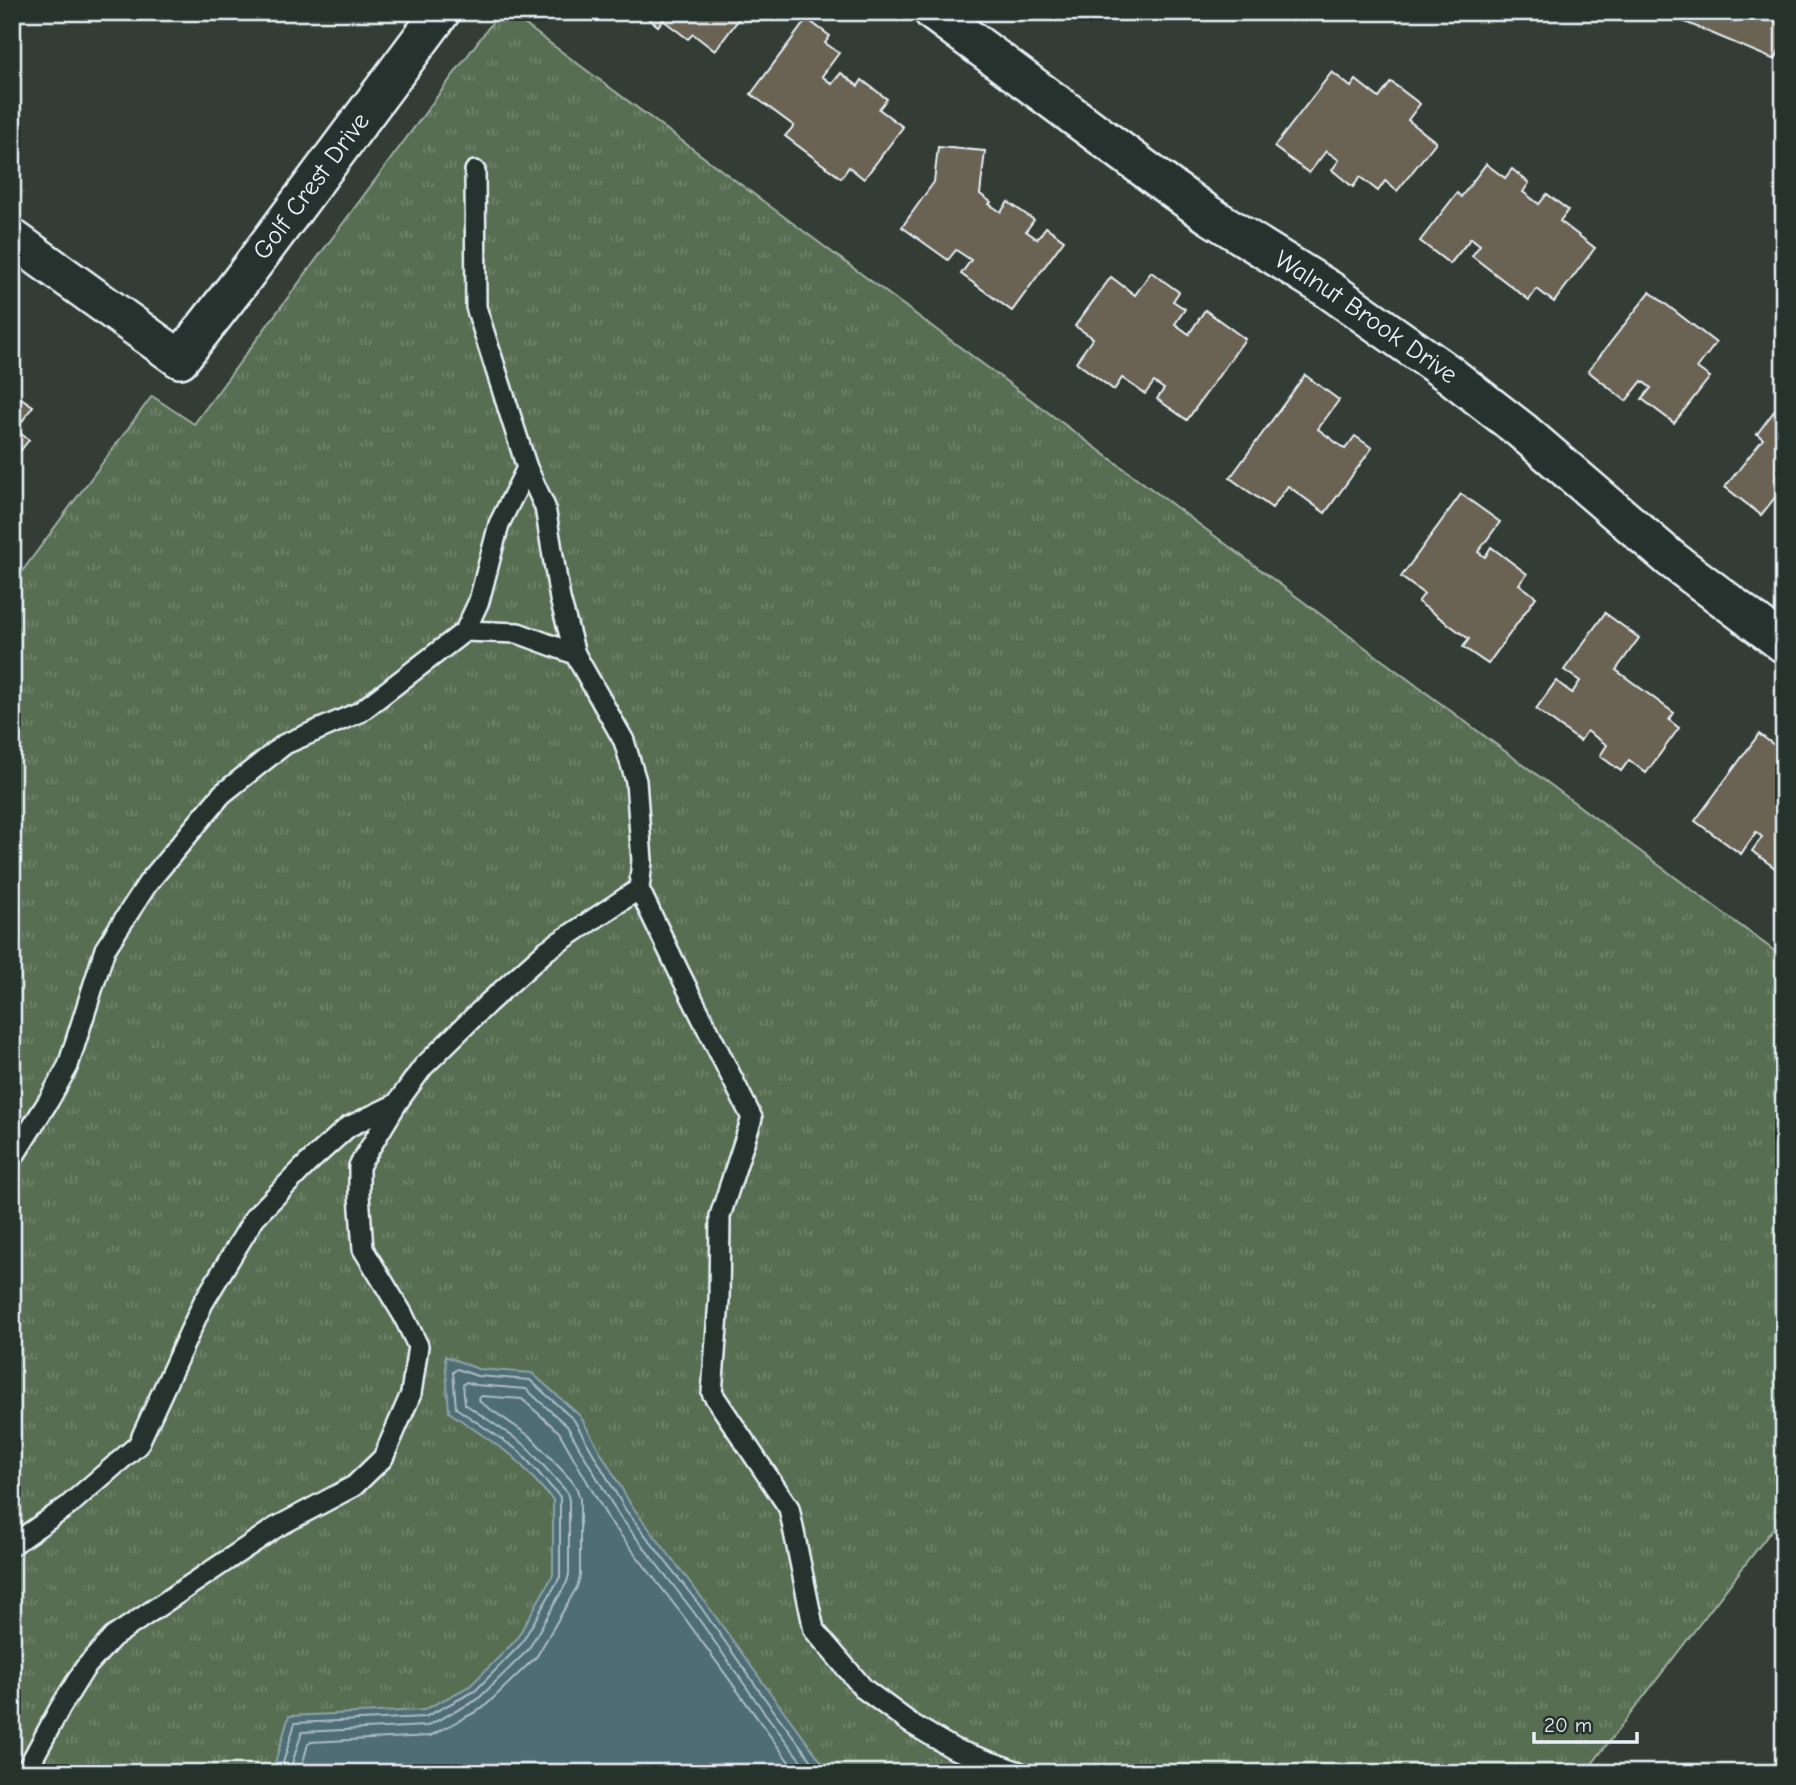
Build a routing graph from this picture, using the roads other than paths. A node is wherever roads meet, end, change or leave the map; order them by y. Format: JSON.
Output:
{"nodes":[{"id":1,"x":441,"y":12,"type":"edge"},
{"id":2,"x":933,"y":12,"type":"edge"},
{"id":3,"x":475,"y":171,"type":"dead end"},
{"id":4,"x":12,"y":238,"type":"edge"},
{"id":5,"x":527,"y":468,"type":"junction"},
{"id":6,"x":465,"y":631,"type":"junction"},
{"id":7,"x":1784,"y":644,"type":"edge"},
{"id":8,"x":575,"y":653,"type":"junction"},
{"id":9,"x":639,"y":889,"type":"junction"},
{"id":10,"x":397,"y":1103,"type":"junction"},
{"id":11,"x":12,"y":1159,"type":"edge"},
{"id":12,"x":12,"y":1545,"type":"edge"},
{"id":13,"x":25,"y":1773,"type":"edge"},
{"id":14,"x":1022,"y":1773,"type":"edge"}],
"edges":[{"from":1,"to":4,"type":"street","name":"Golf Crest Drive"},
{"from":2,"to":7,"type":"street","name":"Walnut Brook Drive"},
{"from":3,"to":5,"type":"lane"},
{"from":5,"to":6,"type":"lane"},
{"from":5,"to":8,"type":"lane"},
{"from":6,"to":8,"type":"lane"},
{"from":6,"to":11,"type":"lane"},
{"from":8,"to":9,"type":"lane"},
{"from":9,"to":10,"type":"lane"},
{"from":9,"to":14,"type":"lane"},
{"from":10,"to":12,"type":"lane"},
{"from":10,"to":13,"type":"lane"}]}
